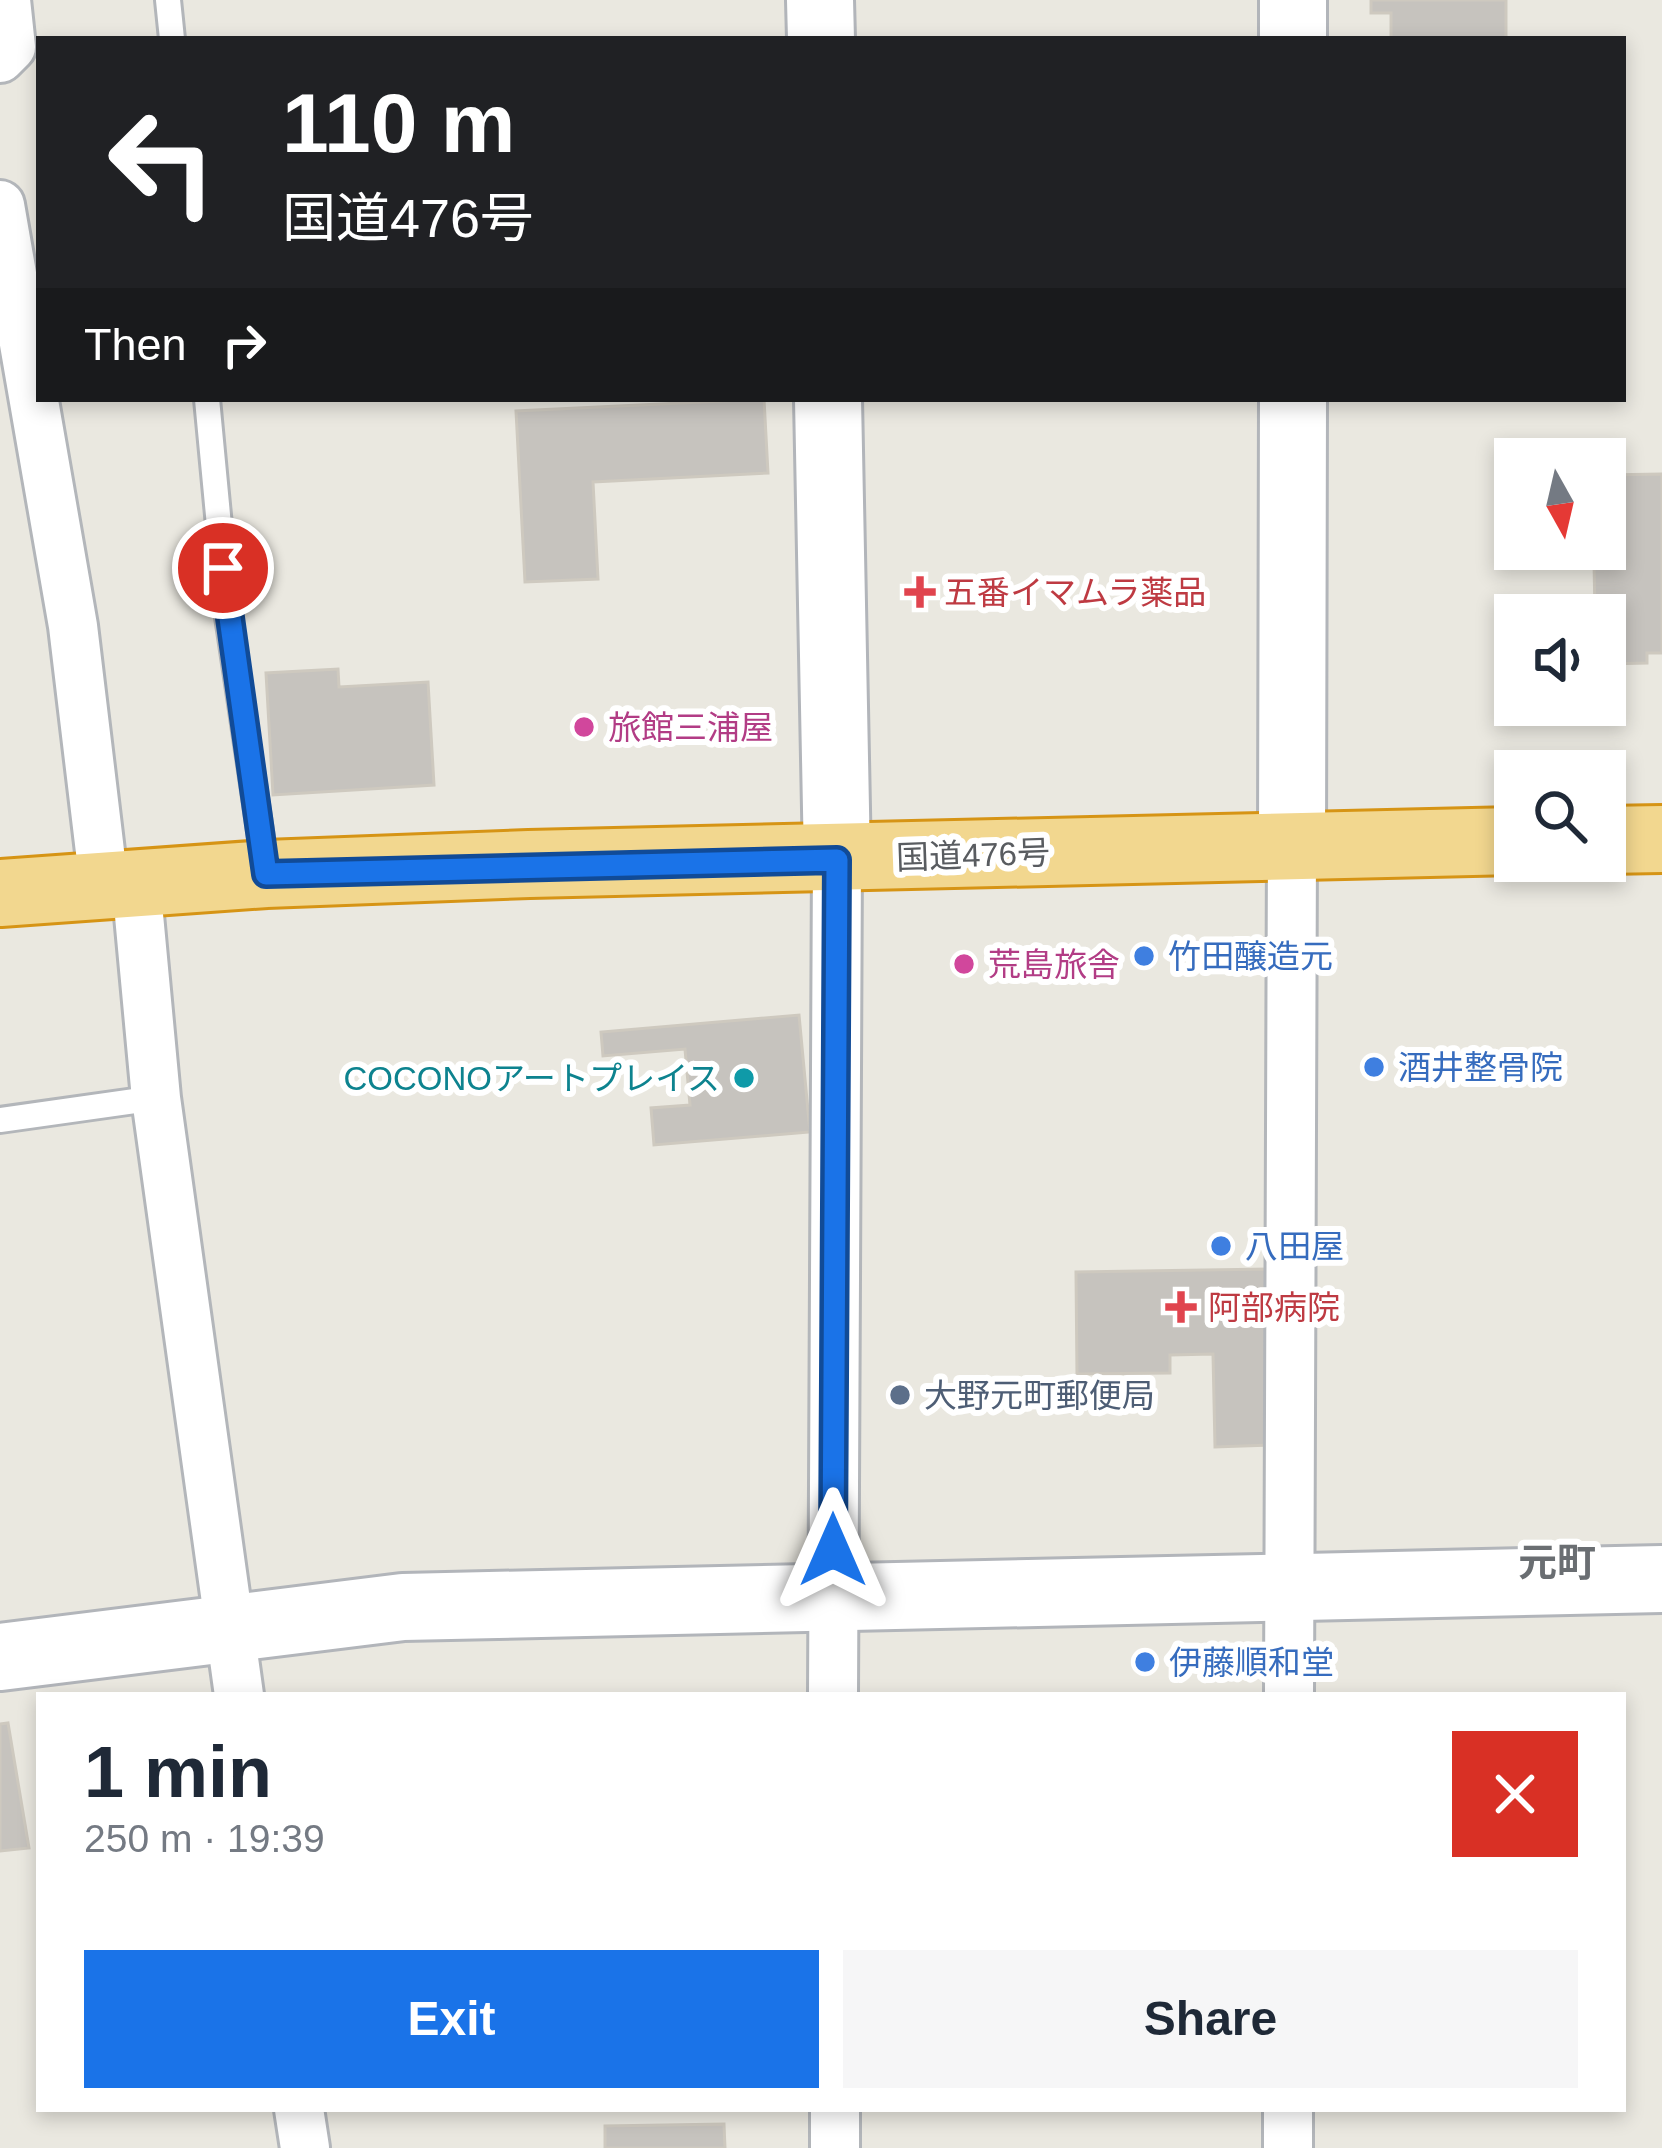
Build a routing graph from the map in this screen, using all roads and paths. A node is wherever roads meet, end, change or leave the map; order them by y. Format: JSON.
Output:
{"nodes":[{"id":1,"x":6,"y":0,"type":"edge"},
{"id":2,"x":168,"y":0,"type":"edge"},
{"id":3,"x":820,"y":0,"type":"edge"},
{"id":4,"x":1293,"y":0,"type":"edge"},
{"id":5,"x":172,"y":36,"type":"edge"},
{"id":6,"x":821,"y":36,"type":"edge"},
{"id":7,"x":1293,"y":36,"type":"edge"},
{"id":8,"x":0,"y":58,"type":"edge"},
{"id":9,"x":0,"y":205,"type":"edge"},
{"id":10,"x":207,"y":402,"type":"edge"},
{"id":11,"x":828,"y":402,"type":"edge"},
{"id":12,"x":1292,"y":402,"type":"edge"},
{"id":13,"x":1662,"y":838,"type":"edge"},
{"id":14,"x":1626,"y":839,"type":"edge"},
{"id":15,"x":1494,"y":841,"type":"edge"},
{"id":16,"x":1292,"y":845,"type":"junction"},
{"id":17,"x":837,"y":860,"type":"junction"},
{"id":18,"x":266,"y":874,"type":"junction"},
{"id":19,"x":120,"y":884,"type":"junction"},
{"id":20,"x":0,"y":893,"type":"edge"},
{"id":21,"x":155,"y":1099,"type":"junction"},
{"id":22,"x":0,"y":1120,"type":"edge"},
{"id":23,"x":1662,"y":1579,"type":"edge"},
{"id":24,"x":1290,"y":1585,"type":"junction"},
{"id":25,"x":833,"y":1596,"type":"junction"},
{"id":26,"x":229,"y":1625,"type":"junction"},
{"id":27,"x":0,"y":1657,"type":"edge"},
{"id":28,"x":239,"y":1692,"type":"edge"},
{"id":29,"x":833,"y":1692,"type":"edge"},
{"id":30,"x":1289,"y":1692,"type":"edge"},
{"id":31,"x":299,"y":2112,"type":"edge"},
{"id":32,"x":835,"y":2112,"type":"edge"},
{"id":33,"x":1288,"y":2112,"type":"edge"},
{"id":34,"x":305,"y":2148,"type":"edge"},
{"id":35,"x":835,"y":2148,"type":"edge"},
{"id":36,"x":1288,"y":2148,"type":"edge"}],
"edges":[{"from":1,"to":8,"type":"street"},
{"from":2,"to":5,"type":"lane"},
{"from":3,"to":6,"type":"street"},
{"from":4,"to":7,"type":"street"},
{"from":9,"to":19,"type":"street"},
{"from":10,"to":18,"type":"lane"},
{"from":11,"to":17,"type":"street"},
{"from":12,"to":16,"type":"street"},
{"from":13,"to":14,"type":"highway"},
{"from":15,"to":16,"type":"highway","name":"国道476号"},
{"from":16,"to":17,"type":"highway","name":"国道476号"},
{"from":16,"to":24,"type":"street"},
{"from":17,"to":18,"type":"highway","name":"国道476号"},
{"from":17,"to":25,"type":"street"},
{"from":18,"to":19,"type":"highway","name":"国道476号"},
{"from":19,"to":20,"type":"highway","name":"国道476号"},
{"from":19,"to":21,"type":"street"},
{"from":21,"to":22,"type":"lane"},
{"from":21,"to":26,"type":"street"},
{"from":23,"to":24,"type":"street"},
{"from":24,"to":25,"type":"street"},
{"from":24,"to":30,"type":"street"},
{"from":25,"to":26,"type":"street"},
{"from":25,"to":29,"type":"street"},
{"from":26,"to":27,"type":"street"},
{"from":26,"to":28,"type":"street"},
{"from":31,"to":34,"type":"street"},
{"from":32,"to":35,"type":"street"},
{"from":33,"to":36,"type":"street"}]}
